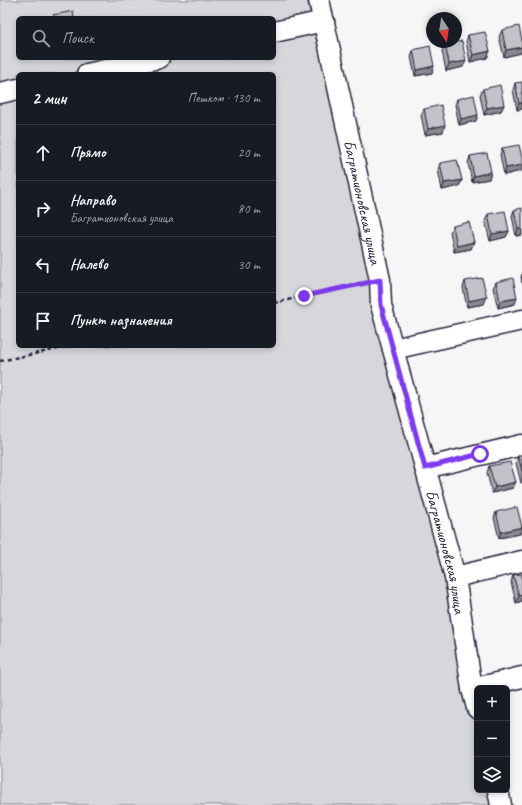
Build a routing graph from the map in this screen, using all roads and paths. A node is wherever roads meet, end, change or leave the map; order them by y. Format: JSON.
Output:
{"nodes":[{"id":1,"x":319,"y":0,"type":"edge"},
{"id":2,"x":324,"y":21,"type":"junction"},
{"id":3,"x":276,"y":32,"type":"edge"},
{"id":4,"x":150,"y":60,"type":"edge"},
{"id":5,"x":96,"y":72,"type":"edge"},
{"id":6,"x":16,"y":89,"type":"edge"},
{"id":7,"x":0,"y":93,"type":"edge"},
{"id":8,"x":380,"y":280,"type":"junction"},
{"id":9,"x":276,"y":303,"type":"edge"},
{"id":10,"x":522,"y":320,"type":"edge"},
{"id":11,"x":62,"y":348,"type":"edge"},
{"id":12,"x":393,"y":349,"type":"junction"},
{"id":13,"x":0,"y":361,"type":"edge"},
{"id":14,"x":522,"y":445,"type":"edge"},
{"id":15,"x":425,"y":468,"type":"junction"},
{"id":16,"x":522,"y":561,"type":"edge"},
{"id":17,"x":454,"y":577,"type":"junction"},
{"id":18,"x":522,"y":677,"type":"edge"},
{"id":19,"x":472,"y":689,"type":"junction"},
{"id":20,"x":474,"y":697,"type":"edge"},
{"id":21,"x":499,"y":793,"type":"edge"},
{"id":22,"x":501,"y":805,"type":"edge"}],
"edges":[{"from":1,"to":2,"type":"street","name":"Багратионовская улица"},
{"from":2,"to":3,"type":"street"},
{"from":2,"to":8,"type":"street","name":"Багратионовская улица"},
{"from":4,"to":5,"type":"street"},
{"from":6,"to":7,"type":"street"},
{"from":8,"to":9,"type":"path"},
{"from":8,"to":12,"type":"street","name":"Багратионовская улица"},
{"from":10,"to":12,"type":"street"},
{"from":11,"to":13,"type":"path"},
{"from":12,"to":15,"type":"street","name":"Багратионовская улица"},
{"from":14,"to":15,"type":"street"},
{"from":15,"to":17,"type":"street","name":"Багратионовская улица"},
{"from":16,"to":17,"type":"street"},
{"from":17,"to":19,"type":"street","name":"Багратионовская улица"},
{"from":18,"to":19,"type":"street"},
{"from":19,"to":20,"type":"street","name":"Багратионовская улица"},
{"from":21,"to":22,"type":"street"}]}
